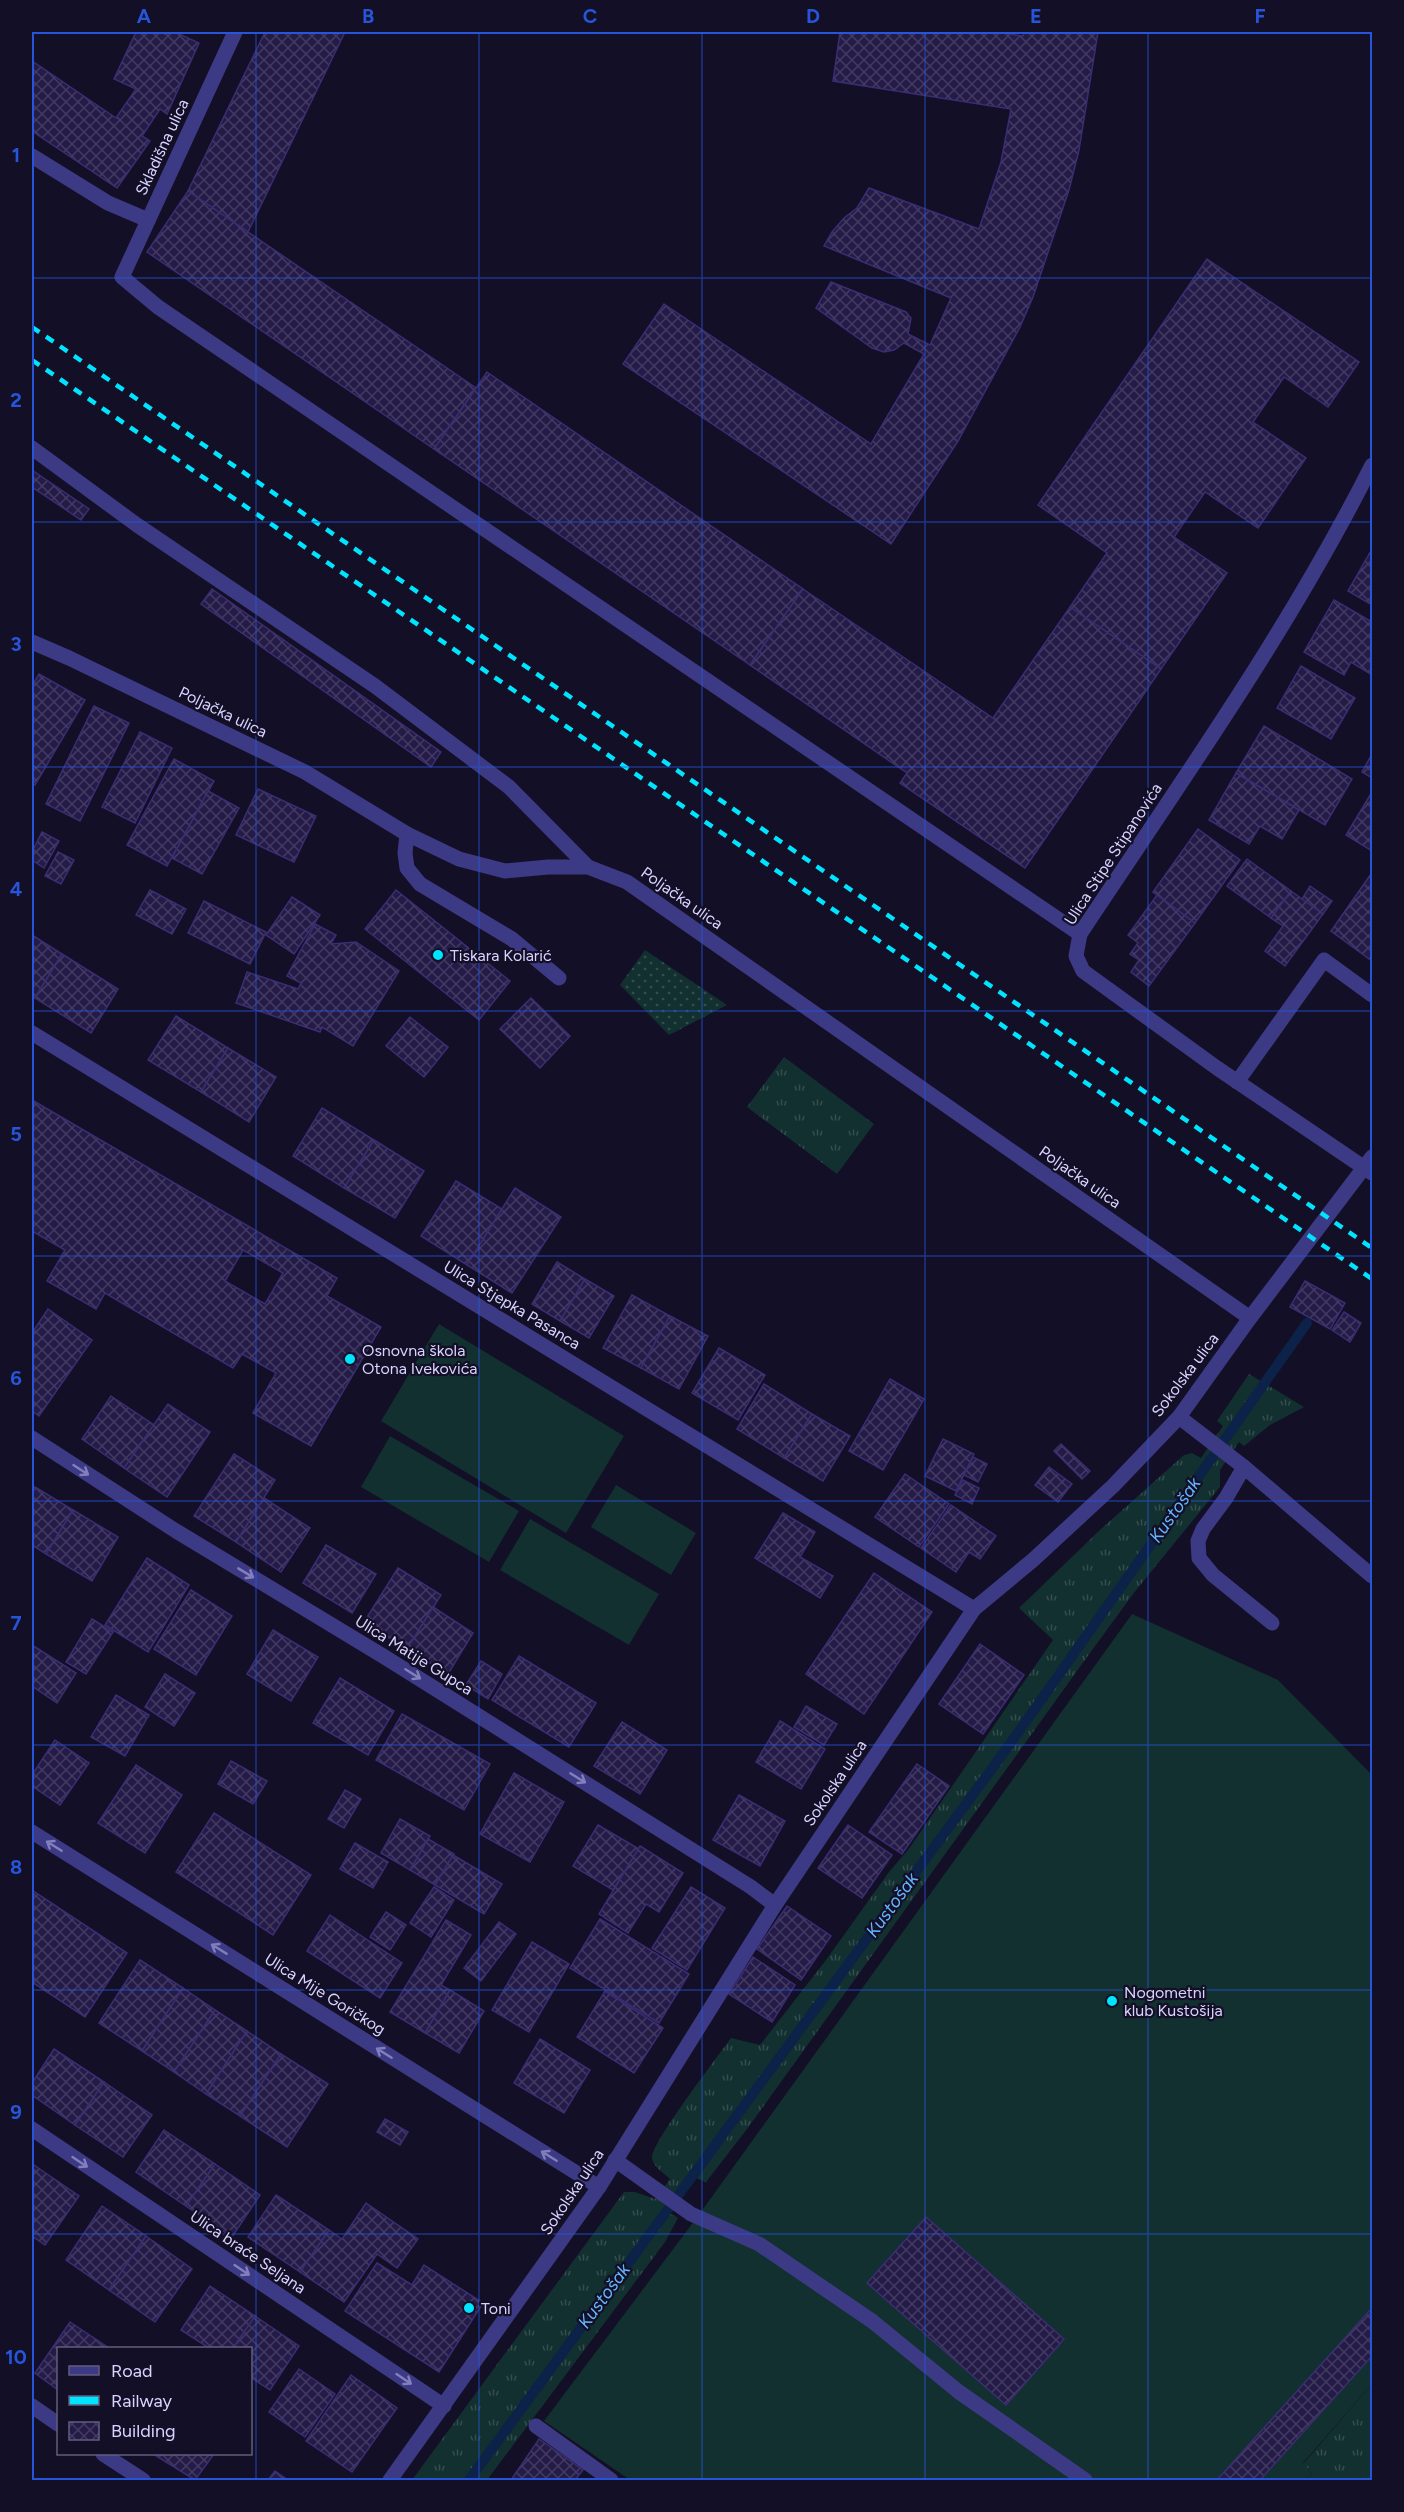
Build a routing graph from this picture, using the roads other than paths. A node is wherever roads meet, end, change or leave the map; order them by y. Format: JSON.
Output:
{"nodes":[{"id":1,"x":235,"y":32,"type":"edge"},
{"id":2,"x":32,"y":156,"type":"edge"},
{"id":3,"x":148,"y":220,"type":"junction"},
{"id":4,"x":32,"y":448,"type":"edge"},
{"id":5,"x":1372,"y":465,"type":"edge"},
{"id":6,"x":32,"y":642,"type":"edge"},
{"id":7,"x":407,"y":834,"type":"junction"},
{"id":8,"x":588,"y":867,"type":"junction"},
{"id":9,"x":1080,"y":934,"type":"junction"},
{"id":10,"x":559,"y":978,"type":"dead end"},
{"id":11,"x":1372,"y":995,"type":"edge"},
{"id":12,"x":32,"y":1033,"type":"edge"},
{"id":13,"x":1237,"y":1082,"type":"junction"},
{"id":14,"x":1370,"y":1166,"type":"edge"},
{"id":15,"x":1250,"y":1318,"type":"junction"},
{"id":16,"x":1179,"y":1417,"type":"junction"},
{"id":17,"x":32,"y":1438,"type":"edge"},
{"id":18,"x":1240,"y":1464,"type":"junction"},
{"id":19,"x":1372,"y":1576,"type":"edge"},
{"id":20,"x":974,"y":1609,"type":"junction"},
{"id":21,"x":1272,"y":1623,"type":"dead end"},
{"id":22,"x":32,"y":1832,"type":"edge"},
{"id":23,"x":775,"y":1905,"type":"junction"},
{"id":24,"x":32,"y":2129,"type":"edge"},
{"id":25,"x":615,"y":2160,"type":"junction"},
{"id":26,"x":599,"y":2187,"type":"junction"},
{"id":27,"x":32,"y":2406,"type":"edge"},
{"id":28,"x":444,"y":2406,"type":"junction"},
{"id":29,"x":57,"y":2423,"type":"edge"},
{"id":30,"x":536,"y":2426,"type":"dead end"},
{"id":31,"x":104,"y":2455,"type":"edge"},
{"id":32,"x":143,"y":2481,"type":"edge"},
{"id":33,"x":390,"y":2481,"type":"edge"},
{"id":34,"x":610,"y":2481,"type":"edge"},
{"id":35,"x":1085,"y":2481,"type":"edge"}],
"edges":[{"from":1,"to":3,"type":"street","name":"Skladišna ulica"},
{"from":2,"to":3,"type":"street"},
{"from":3,"to":9,"type":"street","name":"Skladišna ulica"},
{"from":4,"to":8,"type":"street"},
{"from":5,"to":9,"type":"street","name":"Ulica Stipe Stipanovića"},
{"from":6,"to":7,"type":"street","name":"Poljačka ulica"},
{"from":7,"to":8,"type":"street","name":"Poljačka ulica"},
{"from":7,"to":10,"type":"street"},
{"from":8,"to":15,"type":"street","name":"Poljačka ulica"},
{"from":9,"to":13,"type":"street","name":"Ulica Stipe Stipanovića"},
{"from":11,"to":13,"type":"street"},
{"from":12,"to":20,"type":"street","name":"Ulica Stjepka Pasanca"},
{"from":13,"to":14,"type":"street","name":"Ulica Stipe Stipanovića"},
{"from":14,"to":15,"type":"street","name":"Sokolska ulica"},
{"from":15,"to":16,"type":"street","name":"Sokolska ulica"},
{"from":16,"to":18,"type":"street"},
{"from":16,"to":20,"type":"street","name":"Sokolska ulica"},
{"from":17,"to":23,"type":"street","name":"Ulica Matije Gupca","one_way":true},
{"from":18,"to":19,"type":"street"},
{"from":18,"to":21,"type":"street"},
{"from":20,"to":23,"type":"street","name":"Sokolska ulica"},
{"from":26,"to":22,"type":"street","name":"Ulica Mije Goričkog","one_way":true},
{"from":23,"to":25,"type":"street","name":"Sokolska ulica"},
{"from":24,"to":28,"type":"street","name":"Ulica braće Seljana","one_way":true},
{"from":25,"to":26,"type":"street","name":"Sokolska ulica"},
{"from":25,"to":35,"type":"street"},
{"from":26,"to":28,"type":"street","name":"Sokolska ulica"},
{"from":27,"to":29,"type":"street"},
{"from":28,"to":33,"type":"street","name":"Sokolska ulica"},
{"from":30,"to":34,"type":"street"},
{"from":31,"to":32,"type":"street"}]}
